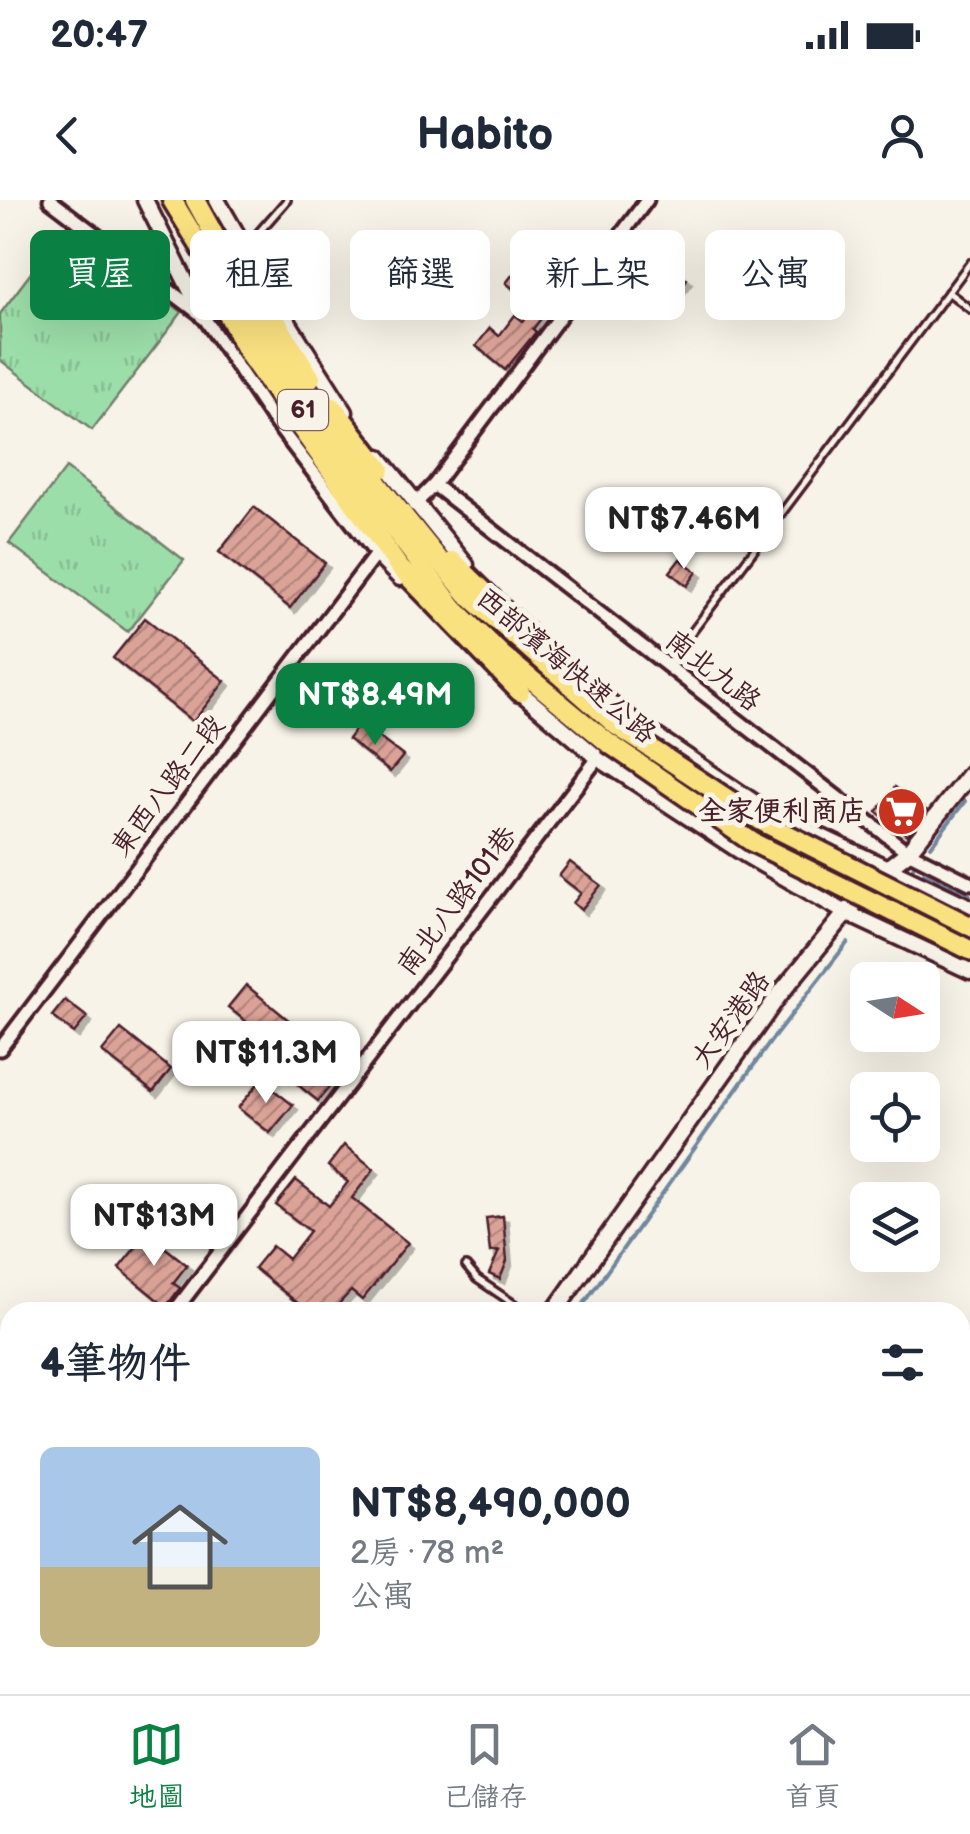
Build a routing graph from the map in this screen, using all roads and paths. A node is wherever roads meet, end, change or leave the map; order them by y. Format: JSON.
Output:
{"nodes":[{"id":1,"x":50,"y":200,"type":"edge"},
{"id":2,"x":145,"y":200,"type":"edge"},
{"id":3,"x":171,"y":200,"type":"edge"},
{"id":4,"x":197,"y":200,"type":"edge"},
{"id":5,"x":217,"y":200,"type":"edge"},
{"id":6,"x":287,"y":200,"type":"edge"},
{"id":7,"x":648,"y":200,"type":"edge"},
{"id":8,"x":234,"y":230,"type":"edge"},
{"id":9,"x":261,"y":230,"type":"edge"},
{"id":10,"x":970,"y":264,"type":"edge"},
{"id":11,"x":190,"y":290,"type":"edge"},
{"id":12,"x":948,"y":292,"type":"junction"},
{"id":13,"x":190,"y":306,"type":"edge"},
{"id":14,"x":970,"y":309,"type":"edge"},
{"id":15,"x":206,"y":320,"type":"edge"},
{"id":16,"x":288,"y":320,"type":"edge"},
{"id":17,"x":434,"y":485,"type":"junction"},
{"id":18,"x":414,"y":505,"type":"junction"},
{"id":19,"x":376,"y":554,"type":"junction"},
{"id":20,"x":460,"y":601,"type":"junction"},
{"id":21,"x":542,"y":648,"type":"junction"},
{"id":22,"x":666,"y":667,"type":"junction"},
{"id":23,"x":520,"y":692,"type":"junction"},
{"id":24,"x":607,"y":742,"type":"junction"},
{"id":25,"x":970,"y":774,"type":"edge"},
{"id":26,"x":965,"y":790,"type":"edge"},
{"id":27,"x":908,"y":852,"type":"junction"},
{"id":28,"x":888,"y":868,"type":"junction"},
{"id":29,"x":970,"y":883,"type":"edge"},
{"id":30,"x":970,"y":907,"type":"edge"},
{"id":31,"x":846,"y":913,"type":"junction"},
{"id":32,"x":970,"y":926,"type":"edge"},
{"id":33,"x":970,"y":950,"type":"edge"},
{"id":34,"x":970,"y":971,"type":"edge"},
{"id":35,"x":0,"y":1049,"type":"edge"},
{"id":36,"x":466,"y":1266,"type":"dead end"},
{"id":37,"x":182,"y":1302,"type":"edge"},
{"id":38,"x":511,"y":1302,"type":"edge"},
{"id":39,"x":561,"y":1302,"type":"edge"}],
"edges":[{"from":1,"to":13,"type":"street"},
{"from":2,"to":11,"type":"street"},
{"from":3,"to":20,"type":"highway","name":"西部濱海快速公路","number":"61"},
{"from":3,"to":23,"type":"highway"},
{"from":4,"to":20,"type":"highway","name":"西部濱海快速公路","number":"61"},
{"from":4,"to":21,"type":"highway"},
{"from":5,"to":8,"type":"street"},
{"from":6,"to":9,"type":"lane"},
{"from":7,"to":17,"type":"street"},
{"from":10,"to":12,"type":"lane"},
{"from":12,"to":14,"type":"lane"},
{"from":12,"to":22,"type":"lane"},
{"from":15,"to":19,"type":"street"},
{"from":16,"to":18,"type":"street"},
{"from":17,"to":18,"type":"street"},
{"from":17,"to":22,"type":"street","name":"南北九路"},
{"from":18,"to":21,"type":"street"},
{"from":19,"to":23,"type":"street"},
{"from":19,"to":35,"type":"street","name":"東西八路二段"},
{"from":20,"to":24,"type":"highway","name":"西部濱海快速公路","number":"61"},
{"from":21,"to":28,"type":"street"},
{"from":22,"to":27,"type":"street","name":"南北九路"},
{"from":23,"to":24,"type":"street"},
{"from":24,"to":31,"type":"street"},
{"from":24,"to":32,"type":"highway","name":"西部濱海快速公路","number":"61","bridge":true},
{"from":24,"to":33,"type":"highway","name":"西部濱海快速公路","number":"61","bridge":true},
{"from":24,"to":37,"type":"street","name":"南北八路101巷"},
{"from":25,"to":26,"type":"main road","name":"大安港路"},
{"from":26,"to":27,"type":"main road","name":"大安港路"},
{"from":27,"to":28,"type":"main road","name":"大安港路"},
{"from":27,"to":29,"type":"street","name":"南北九路"},
{"from":28,"to":30,"type":"street"},
{"from":28,"to":31,"type":"main road","name":"大安港路"},
{"from":31,"to":34,"type":"street"},
{"from":31,"to":39,"type":"main road","name":"大安港路"},
{"from":36,"to":38,"type":"lane"}]}
